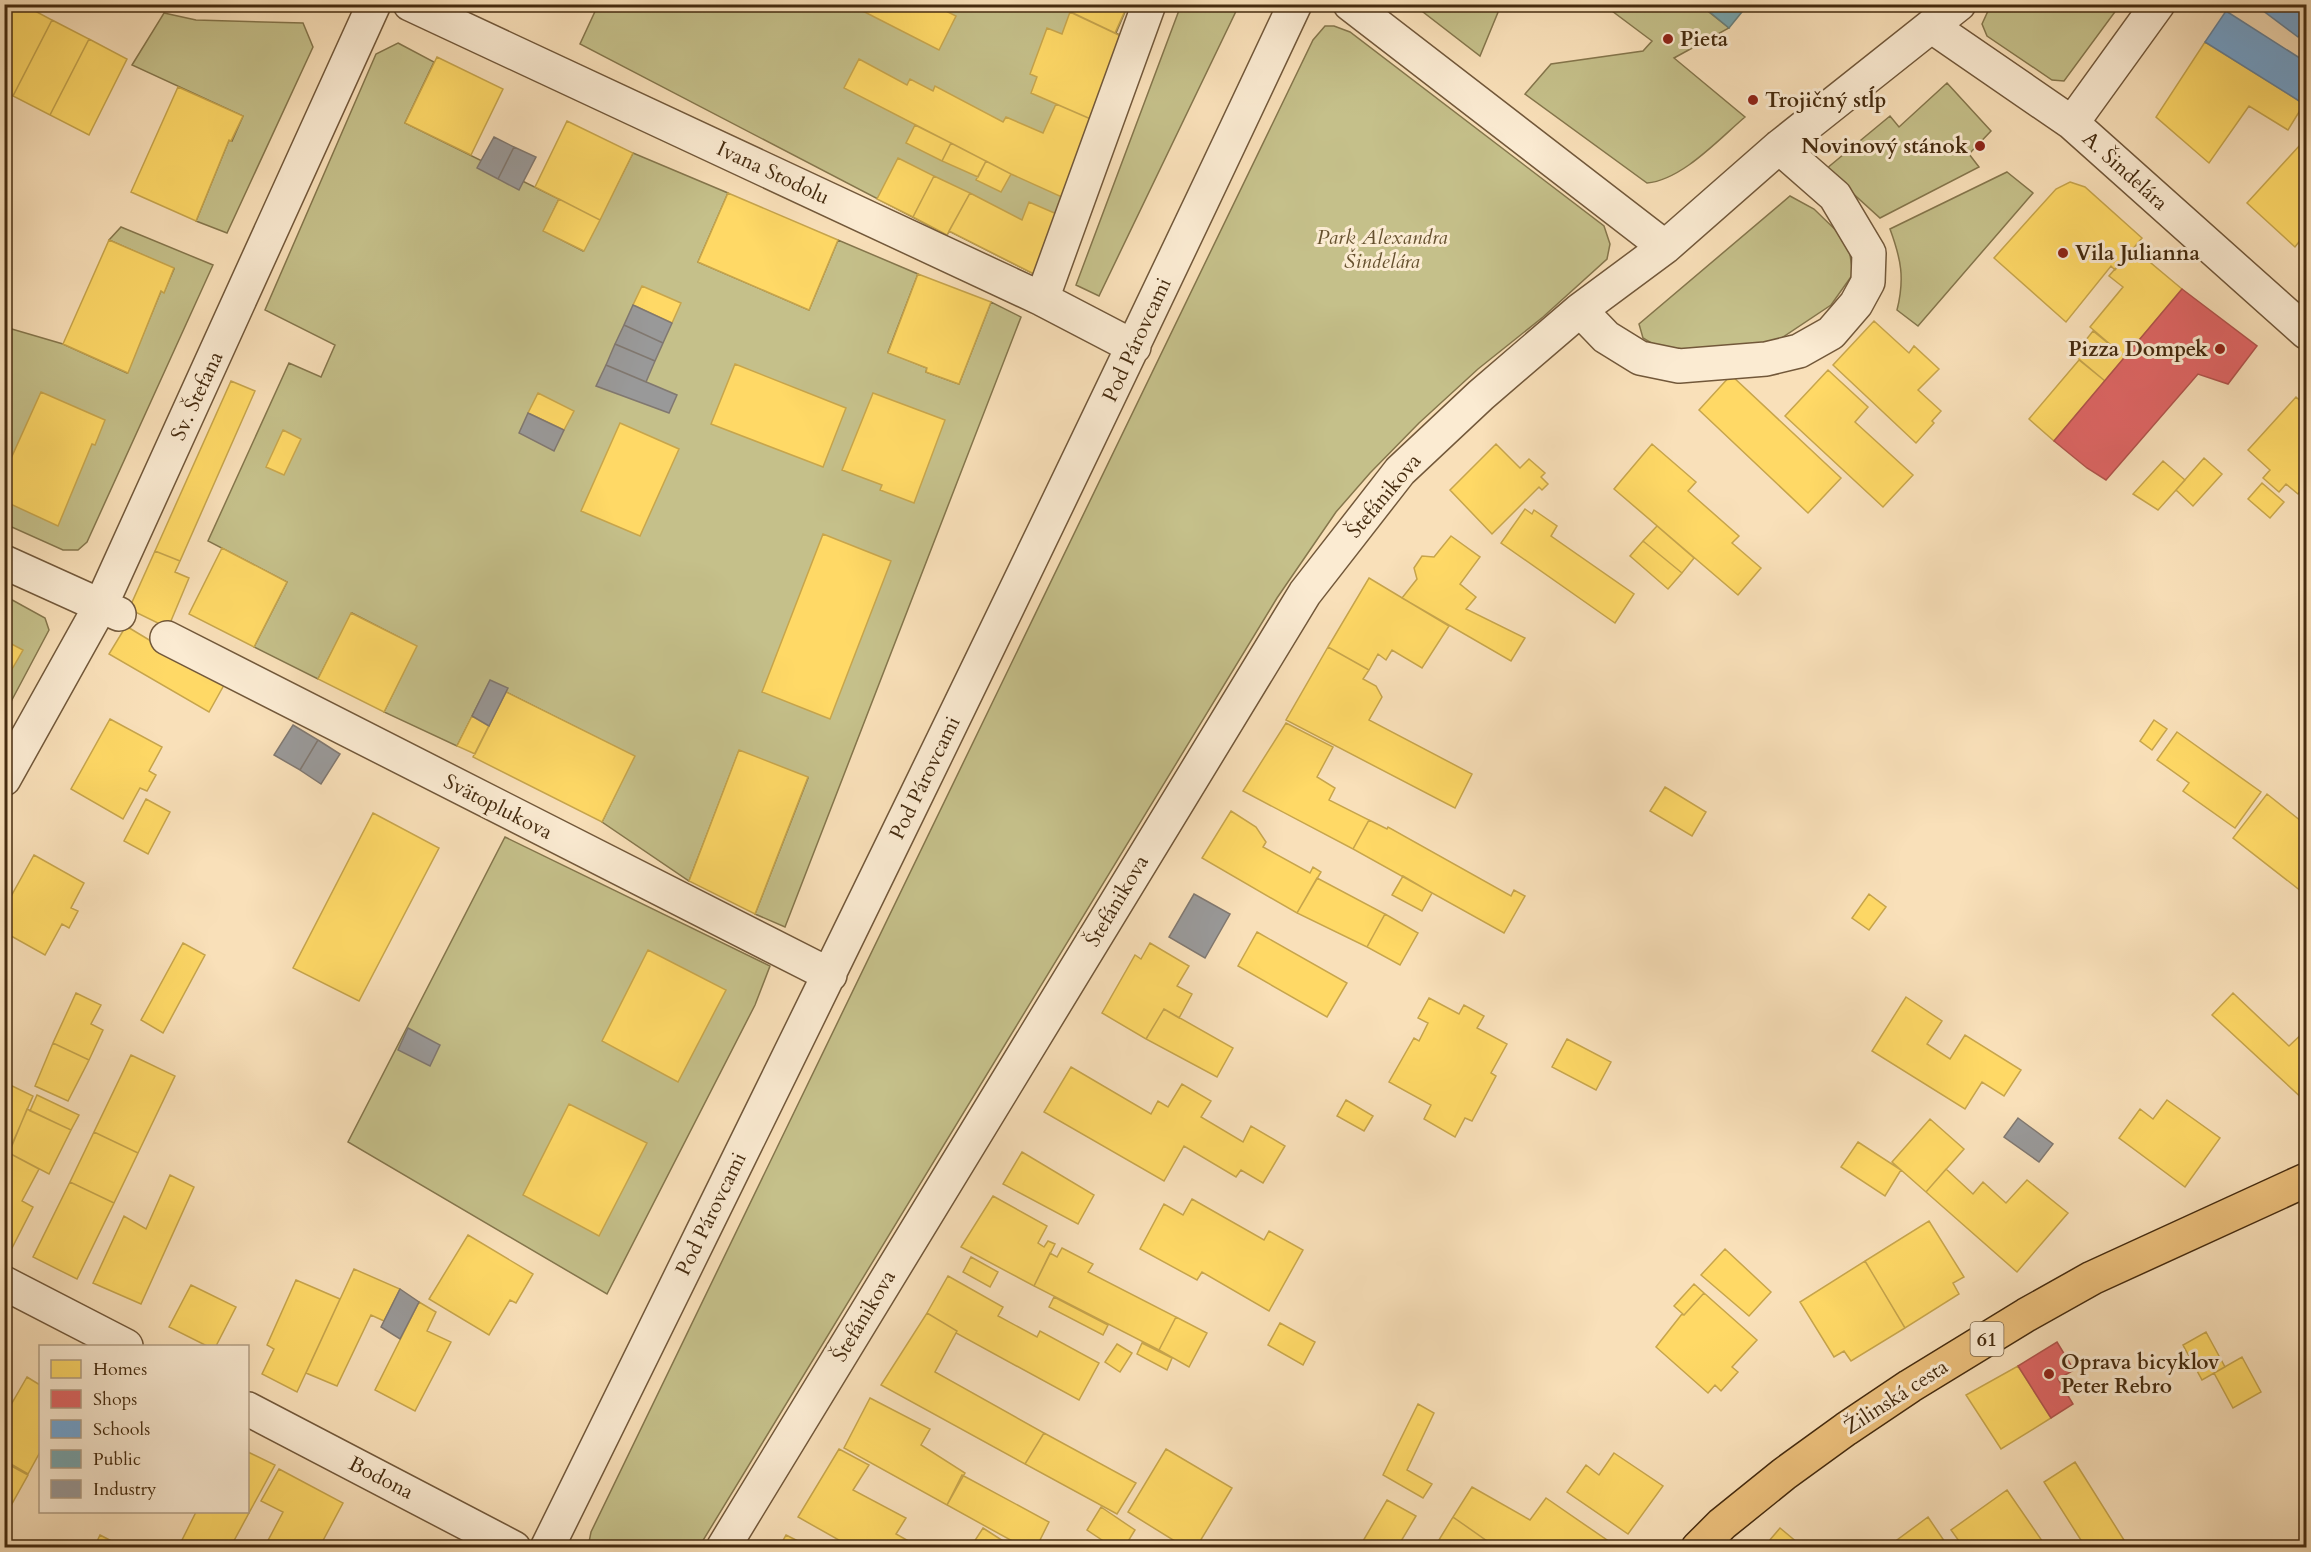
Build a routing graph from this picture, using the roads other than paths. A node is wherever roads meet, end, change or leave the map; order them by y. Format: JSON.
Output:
{"nodes":[{"id":1,"x":374,"y":4,"type":"edge"},
{"id":2,"x":410,"y":4,"type":"edge"},
{"id":3,"x":1149,"y":4,"type":"edge"},
{"id":4,"x":1295,"y":4,"type":"edge"},
{"id":5,"x":1350,"y":4,"type":"edge"},
{"id":6,"x":1959,"y":4,"type":"edge"},
{"id":7,"x":2158,"y":4,"type":"edge"},
{"id":8,"x":1931,"y":26,"type":"junction"},
{"id":9,"x":2072,"y":123,"type":"junction"},
{"id":10,"x":1779,"y":147,"type":"junction"},
{"id":11,"x":1665,"y":248,"type":"junction"},
{"id":12,"x":1042,"y":299,"type":"junction"},
{"id":13,"x":1580,"y":310,"type":"junction"},
{"id":14,"x":2307,"y":332,"type":"edge"},
{"id":15,"x":1134,"y":348,"type":"junction"},
{"id":16,"x":4,"y":562,"type":"edge"},
{"id":17,"x":111,"y":610,"type":"junction"},
{"id":18,"x":167,"y":638,"type":"dead end"},
{"id":19,"x":4,"y":779,"type":"edge"},
{"id":20,"x":830,"y":975,"type":"junction"},
{"id":21,"x":2307,"y":1180,"type":"edge"},
{"id":22,"x":4,"y":1283,"type":"edge"},
{"id":23,"x":122,"y":1345,"type":"edge"},
{"id":24,"x":249,"y":1410,"type":"edge"},
{"id":25,"x":514,"y":1548,"type":"edge"},
{"id":26,"x":547,"y":1548,"type":"edge"},
{"id":27,"x":723,"y":1548,"type":"edge"},
{"id":28,"x":1698,"y":1548,"type":"edge"}],
"edges":[{"from":1,"to":17,"type":"street","name":"Sv. Štefana"},
{"from":2,"to":12,"type":"street","name":"Ivana Stodolu"},
{"from":3,"to":12,"type":"street"},
{"from":4,"to":15,"type":"street","name":"Pod Párovcami"},
{"from":5,"to":11,"type":"street"},
{"from":6,"to":8,"type":"street","name":"Štefánikova"},
{"from":7,"to":9,"type":"street"},
{"from":8,"to":9,"type":"street","name":"A. Šindelára"},
{"from":8,"to":10,"type":"street","name":"Štefánikova"},
{"from":9,"to":14,"type":"street","name":"A. Šindelára"},
{"from":10,"to":11,"type":"street","name":"Štefánikova"},
{"from":10,"to":13,"type":"street"},
{"from":11,"to":13,"type":"street","name":"Štefánikova"},
{"from":12,"to":15,"type":"street","name":"Ivana Stodolu"},
{"from":13,"to":27,"type":"street","name":"Štefánikova"},
{"from":15,"to":20,"type":"street","name":"Pod Párovcami"},
{"from":16,"to":17,"type":"street"},
{"from":17,"to":19,"type":"street","name":"Sv. Štefana"},
{"from":18,"to":20,"type":"street","name":"Svätoplukova"},
{"from":20,"to":26,"type":"street","name":"Pod Párovcami"},
{"from":21,"to":28,"type":"main road","name":"Žilinská cesta","number":"61"},
{"from":22,"to":23,"type":"street"},
{"from":24,"to":25,"type":"street","name":"Bodona"}]}
